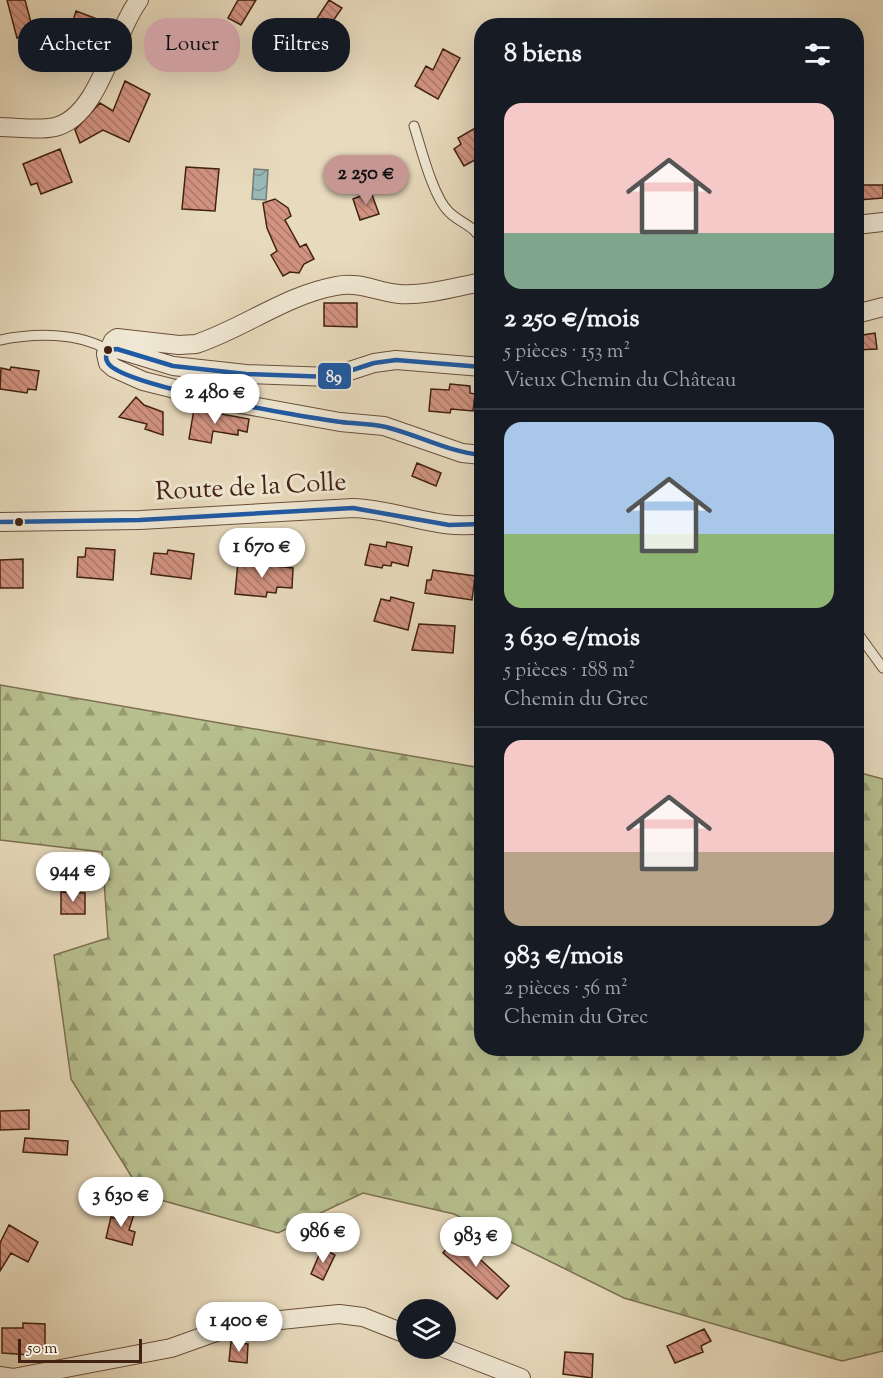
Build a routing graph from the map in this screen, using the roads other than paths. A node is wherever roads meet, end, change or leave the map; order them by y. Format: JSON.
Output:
{"nodes":[{"id":1,"x":139,"y":0,"type":"edge"},
{"id":2,"x":414,"y":126,"type":"dead end"},
{"id":3,"x":0,"y":127,"type":"edge"},
{"id":4,"x":883,"y":222,"type":"edge"},
{"id":5,"x":864,"y":224,"type":"edge"},
{"id":6,"x":474,"y":228,"type":"edge"},
{"id":7,"x":474,"y":283,"type":"edge"},
{"id":8,"x":883,"y":307,"type":"edge"},
{"id":9,"x":864,"y":312,"type":"edge"},
{"id":10,"x":0,"y":340,"type":"edge"},
{"id":11,"x":108,"y":350,"type":"junction"},
{"id":12,"x":474,"y":366,"type":"edge"},
{"id":13,"x":474,"y":454,"type":"edge"},
{"id":14,"x":0,"y":522,"type":"edge"},
{"id":15,"x":474,"y":525,"type":"edge"},
{"id":16,"x":864,"y":642,"type":"edge"},
{"id":17,"x":883,"y":668,"type":"edge"},
{"id":18,"x":396,"y":1330,"type":"edge"},
{"id":19,"x":456,"y":1353,"type":"edge"},
{"id":20,"x":0,"y":1376,"type":"edge"},
{"id":21,"x":521,"y":1378,"type":"edge"}],
"edges":[{"from":1,"to":3,"type":"street"},
{"from":2,"to":6,"type":"lane"},
{"from":4,"to":5,"type":"street"},
{"from":7,"to":11,"type":"street"},
{"from":8,"to":9,"type":"street"},
{"from":10,"to":11,"type":"lane"},
{"from":11,"to":12,"type":"street"},
{"from":11,"to":13,"type":"street"},
{"from":14,"to":15,"type":"street","name":"Route de la Colle"},
{"from":16,"to":17,"type":"lane"},
{"from":18,"to":20,"type":"street"},
{"from":19,"to":21,"type":"street"}]}
